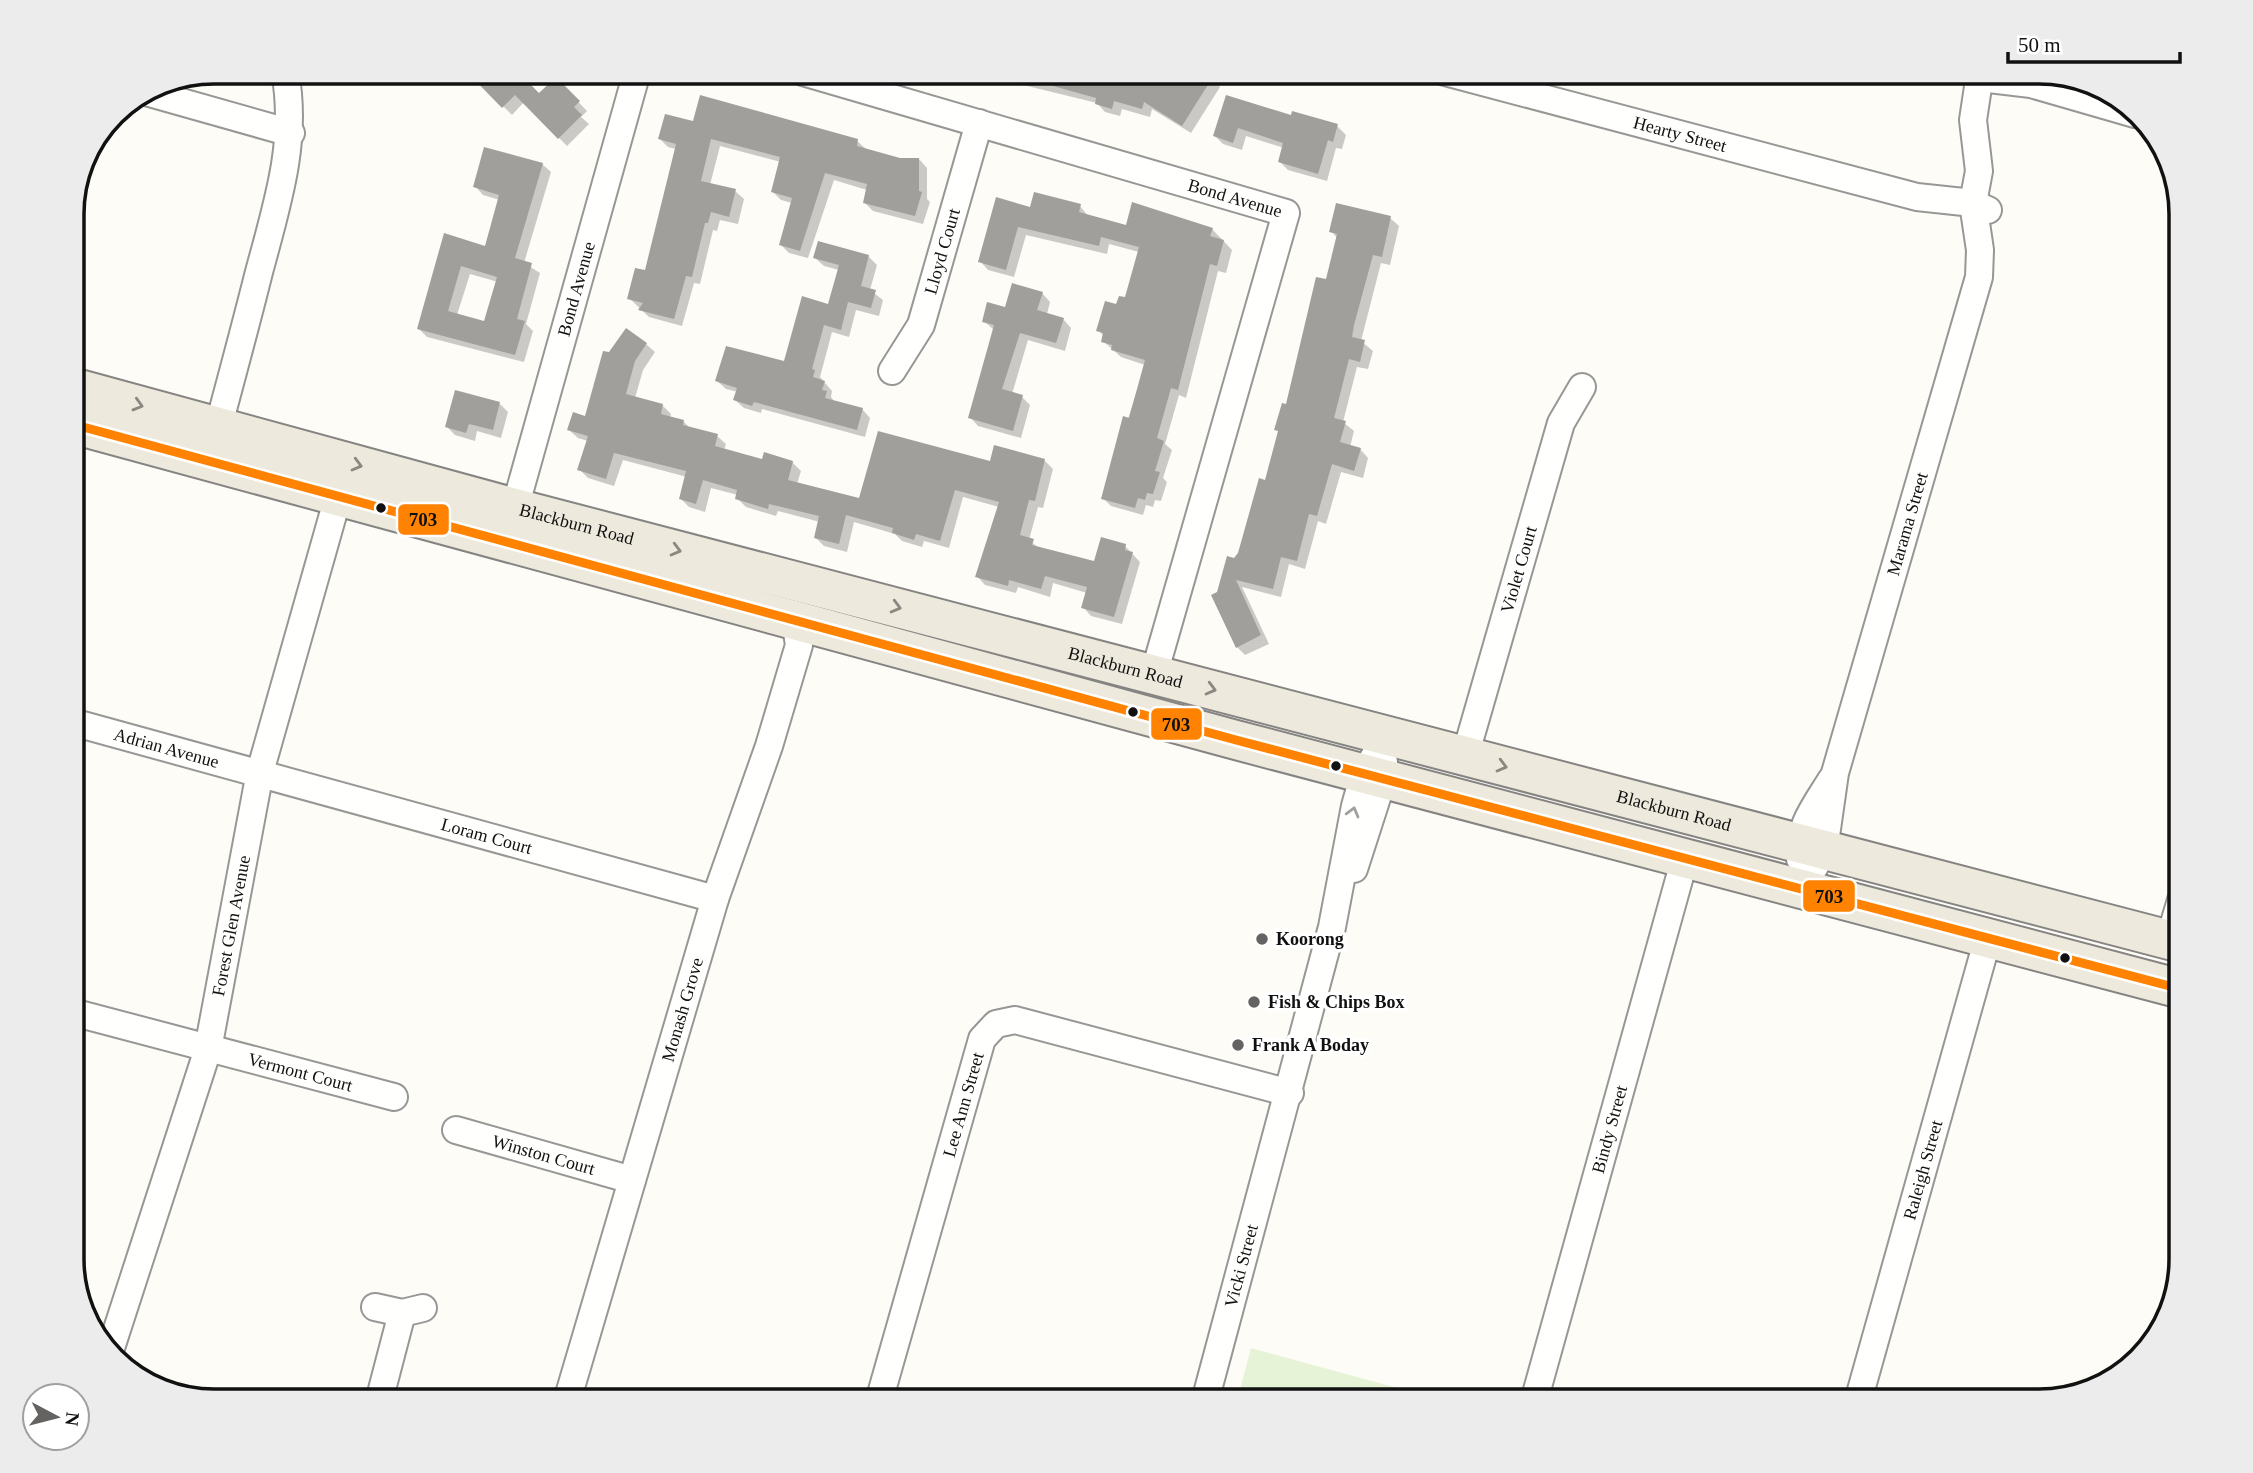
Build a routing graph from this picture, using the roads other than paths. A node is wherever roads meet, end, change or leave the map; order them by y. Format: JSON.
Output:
{"nodes":[{"id":1,"x":287,"y":84,"type":"edge"},
{"id":2,"x":635,"y":84,"type":"edge"},
{"id":3,"x":844,"y":84,"type":"edge"},
{"id":4,"x":1490,"y":84,"type":"edge"},
{"id":5,"x":1984,"y":84,"type":"edge"},
{"id":6,"x":2031,"y":84,"type":"edge"},
{"id":7,"x":160,"y":96,"type":"edge"},
{"id":8,"x":2115,"y":109,"type":"edge"},
{"id":9,"x":979,"y":123,"type":"junction"},
{"id":10,"x":290,"y":133,"type":"junction"},
{"id":11,"x":1979,"y":211,"type":"junction"},
{"id":12,"x":892,"y":371,"type":"dead end"},
{"id":13,"x":1582,"y":387,"type":"dead end"},
{"id":14,"x":84,"y":390,"type":"edge"},
{"id":15,"x":84,"y":427,"type":"edge"},
{"id":16,"x":218,"y":428,"type":"junction"},
{"id":17,"x":338,"y":497,"type":"junction"},
{"id":18,"x":510,"y":525,"type":"junction"},
{"id":19,"x":795,"y":620,"type":"junction"},
{"id":20,"x":1154,"y":674,"type":"junction"},
{"id":21,"x":84,"y":725,"type":"edge"},
{"id":22,"x":1386,"y":736,"type":"junction"},
{"id":23,"x":1465,"y":756,"type":"junction"},
{"id":24,"x":260,"y":772,"type":"junction"},
{"id":25,"x":1373,"y":776,"type":"junction"},
{"id":26,"x":1811,"y":847,"type":"junction"},
{"id":27,"x":1685,"y":858,"type":"junction"},
{"id":28,"x":1802,"y":889,"type":"junction"},
{"id":29,"x":715,"y":899,"type":"junction"},
{"id":30,"x":1988,"y":938,"type":"junction"},
{"id":31,"x":2169,"y":940,"type":"edge"},
{"id":32,"x":2169,"y":986,"type":"edge"},
{"id":33,"x":84,"y":1015,"type":"edge"},
{"id":34,"x":208,"y":1049,"type":"junction"},
{"id":35,"x":1290,"y":1093,"type":"junction"},
{"id":36,"x":394,"y":1097,"type":"dead end"},
{"id":37,"x":456,"y":1129,"type":"dead end"},
{"id":38,"x":632,"y":1180,"type":"junction"},
{"id":39,"x":375,"y":1307,"type":"dead end"},
{"id":40,"x":113,"y":1341,"type":"edge"},
{"id":41,"x":383,"y":1389,"type":"edge"},
{"id":42,"x":570,"y":1389,"type":"edge"},
{"id":43,"x":883,"y":1389,"type":"edge"},
{"id":44,"x":1208,"y":1389,"type":"edge"},
{"id":45,"x":1537,"y":1389,"type":"edge"},
{"id":46,"x":1861,"y":1389,"type":"edge"}],
"edges":[{"from":1,"to":10,"type":"street"},
{"from":2,"to":18,"type":"street","name":"Bond Avenue"},
{"from":3,"to":9,"type":"street","name":"Bond Avenue"},
{"from":4,"to":11,"type":"street","name":"Hearty Street"},
{"from":5,"to":11,"type":"street","name":"Marama Street"},
{"from":6,"to":8,"type":"street"},
{"from":7,"to":10,"type":"street"},
{"from":9,"to":12,"type":"street","name":"Lloyd Court"},
{"from":9,"to":20,"type":"street","name":"Bond Avenue"},
{"from":10,"to":16,"type":"street"},
{"from":11,"to":26,"type":"street","name":"Marama Street"},
{"from":13,"to":23,"type":"street","name":"Violet Court"},
{"from":14,"to":16,"type":"main road","name":"Blackburn Road","one_way":true},
{"from":15,"to":17,"type":"main road","name":"Blackburn Road"},
{"from":16,"to":18,"type":"main road","name":"Blackburn Road","one_way":true},
{"from":17,"to":18,"type":"main road","name":"Blackburn Road"},
{"from":17,"to":24,"type":"street","name":"Forest Glen Avenue"},
{"from":18,"to":19,"type":"main road","name":"Blackburn Road"},
{"from":18,"to":20,"type":"main road","name":"Blackburn Road","one_way":true},
{"from":19,"to":25,"type":"main road","name":"Blackburn Road"},
{"from":19,"to":29,"type":"street","name":"Monash Grove"},
{"from":20,"to":22,"type":"main road","name":"Blackburn Road","one_way":true},
{"from":21,"to":24,"type":"street","name":"Adrian Avenue"},
{"from":22,"to":23,"type":"main road","name":"Blackburn Road"},
{"from":22,"to":25,"type":"street","name":"Vicki Street"},
{"from":23,"to":26,"type":"main road","name":"Blackburn Road","one_way":true},
{"from":24,"to":29,"type":"street","name":"Loram Court"},
{"from":24,"to":34,"type":"street","name":"Forest Glen Avenue"},
{"from":25,"to":27,"type":"main road","name":"Blackburn Road"},
{"from":25,"to":35,"type":"street","name":"Vicki Street"},
{"from":26,"to":28,"type":"street"},
{"from":26,"to":31,"type":"main road","name":"Blackburn Road"},
{"from":27,"to":28,"type":"main road","name":"Blackburn Road"},
{"from":27,"to":45,"type":"street","name":"Bindy Street"},
{"from":28,"to":30,"type":"main road","name":"Blackburn Road"},
{"from":29,"to":38,"type":"street","name":"Monash Grove"},
{"from":30,"to":32,"type":"main road","name":"Blackburn Road"},
{"from":30,"to":46,"type":"street","name":"Raleigh Street"},
{"from":33,"to":34,"type":"street","name":"Vermont Court"},
{"from":34,"to":36,"type":"street","name":"Vermont Court"},
{"from":34,"to":40,"type":"street","name":"Forest Glen Avenue"},
{"from":35,"to":43,"type":"street","name":"Lee Ann Street"},
{"from":35,"to":44,"type":"street","name":"Vicki Street"},
{"from":37,"to":38,"type":"street","name":"Winston Court"},
{"from":38,"to":42,"type":"street","name":"Monash Grove"},
{"from":39,"to":41,"type":"street"}]}
